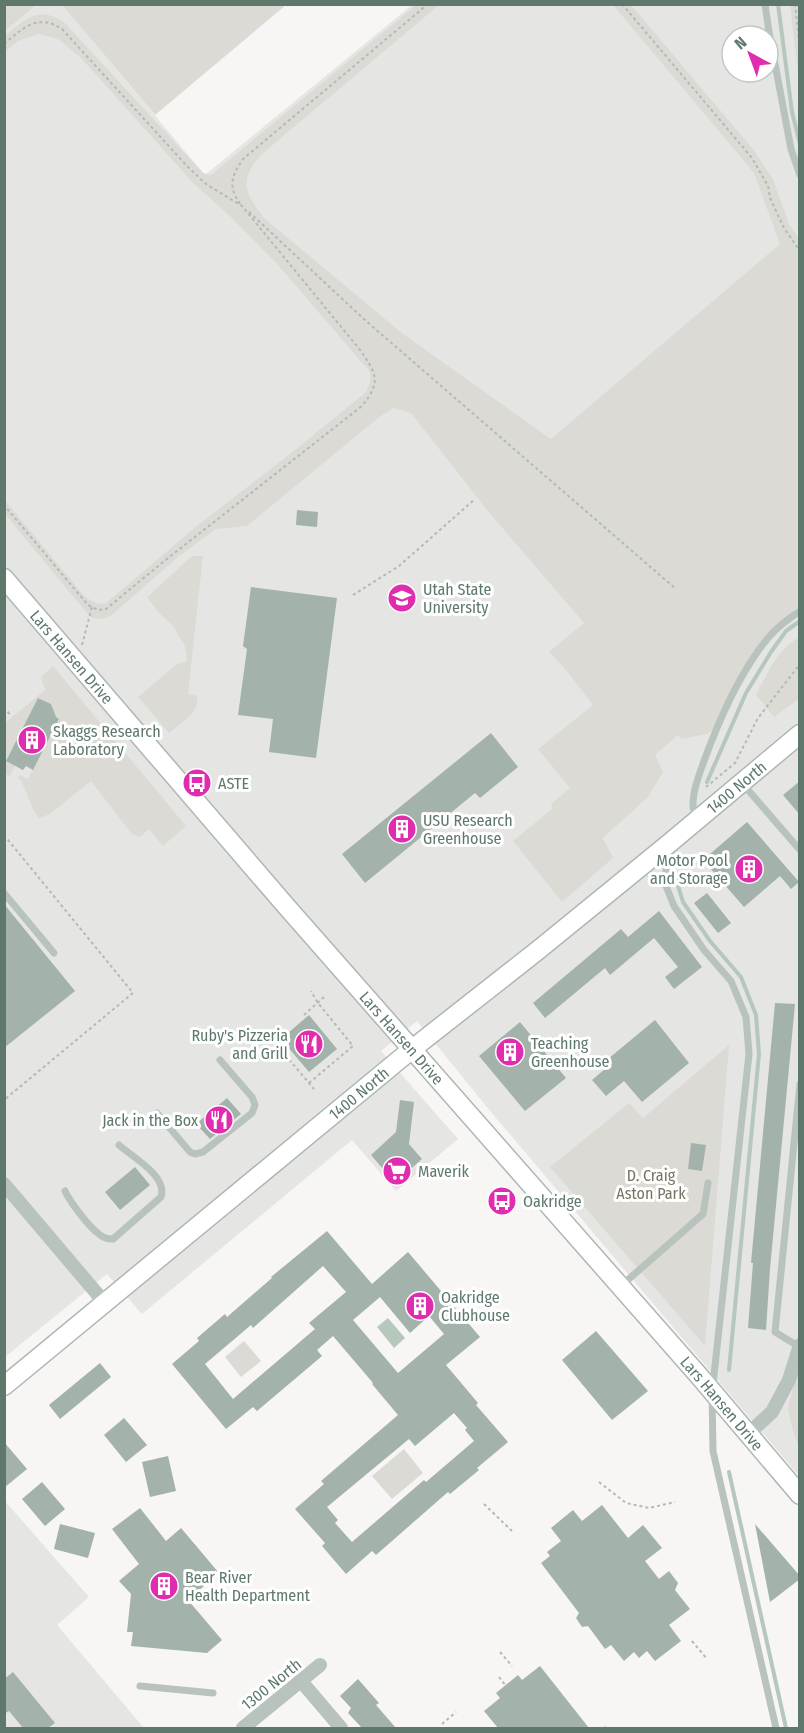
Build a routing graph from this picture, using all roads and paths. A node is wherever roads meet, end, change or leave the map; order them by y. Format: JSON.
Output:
{"nodes":[{"id":1,"x":428,"y":4,"type":"edge"},
{"id":2,"x":622,"y":4,"type":"edge"},
{"id":3,"x":765,"y":4,"type":"edge"},
{"id":4,"x":795,"y":4,"type":"edge"},
{"id":5,"x":4,"y":44,"type":"edge"},
{"id":6,"x":800,"y":48,"type":"edge"},
{"id":7,"x":800,"y":175,"type":"edge"},
{"id":8,"x":242,"y":206,"type":"junction"},
{"id":9,"x":800,"y":251,"type":"edge"},
{"id":10,"x":475,"y":499,"type":"dead end"},
{"id":11,"x":4,"y":505,"type":"edge"},
{"id":12,"x":4,"y":578,"type":"edge"},
{"id":13,"x":676,"y":589,"type":"dead end"},
{"id":14,"x":353,"y":595,"type":"dead end"},
{"id":15,"x":92,"y":607,"type":"junction"},
{"id":16,"x":800,"y":611,"type":"edge"},
{"id":17,"x":77,"y":663,"type":"junction"},
{"id":18,"x":800,"y":664,"type":"edge"},
{"id":19,"x":4,"y":707,"type":"edge"},
{"id":20,"x":11,"y":716,"type":"dead end"},
{"id":21,"x":800,"y":734,"type":"edge"},
{"id":22,"x":742,"y":783,"type":"junction"},
{"id":23,"x":694,"y":796,"type":"junction"},
{"id":24,"x":697,"y":820,"type":"junction"},
{"id":25,"x":4,"y":835,"type":"edge"},
{"id":26,"x":666,"y":846,"type":"junction"},
{"id":27,"x":800,"y":850,"type":"edge"},
{"id":28,"x":4,"y":892,"type":"edge"},
{"id":29,"x":54,"y":953,"type":"dead end"},
{"id":30,"x":311,"y":991,"type":"dead end"},
{"id":31,"x":324,"y":996,"type":"dead end"},
{"id":32,"x":318,"y":1003,"type":"junction"},
{"id":33,"x":304,"y":1015,"type":"dead end"},
{"id":34,"x":266,"y":1032,"type":"dead end"},
{"id":35,"x":411,"y":1050,"type":"junction"},
{"id":36,"x":220,"y":1060,"type":"dead end"},
{"id":37,"x":309,"y":1083,"type":"junction"},
{"id":38,"x":800,"y":1084,"type":"edge"},
{"id":39,"x":314,"y":1089,"type":"dead end"},
{"id":40,"x":4,"y":1100,"type":"edge"},
{"id":41,"x":157,"y":1113,"type":"dead end"},
{"id":42,"x":119,"y":1145,"type":"dead end"},
{"id":43,"x":708,"y":1183,"type":"dead end"},
{"id":44,"x":4,"y":1184,"type":"edge"},
{"id":45,"x":65,"y":1191,"type":"dead end"},
{"id":46,"x":620,"y":1287,"type":"junction"},
{"id":47,"x":105,"y":1303,"type":"junction"},
{"id":48,"x":799,"y":1346,"type":"edge"},
{"id":49,"x":4,"y":1386,"type":"edge"},
{"id":50,"x":712,"y":1393,"type":"junction"},
{"id":51,"x":748,"y":1434,"type":"junction"},
{"id":52,"x":599,"y":1482,"type":"dead end"},
{"id":53,"x":800,"y":1495,"type":"edge"},
{"id":54,"x":675,"y":1502,"type":"dead end"},
{"id":55,"x":484,"y":1504,"type":"dead end"},
{"id":56,"x":513,"y":1531,"type":"dead end"},
{"id":57,"x":692,"y":1641,"type":"dead end"},
{"id":58,"x":500,"y":1652,"type":"dead end"},
{"id":59,"x":707,"y":1659,"type":"dead end"},
{"id":60,"x":320,"y":1665,"type":"dead end"},
{"id":61,"x":512,"y":1666,"type":"dead end"},
{"id":62,"x":499,"y":1677,"type":"dead end"},
{"id":63,"x":301,"y":1681,"type":"junction"},
{"id":64,"x":140,"y":1686,"type":"dead end"},
{"id":65,"x":506,"y":1686,"type":"dead end"},
{"id":66,"x":213,"y":1693,"type":"dead end"},
{"id":67,"x":456,"y":1712,"type":"dead end"},
{"id":68,"x":442,"y":1724,"type":"dead end"},
{"id":69,"x":243,"y":1728,"type":"edge"},
{"id":70,"x":341,"y":1728,"type":"edge"},
{"id":71,"x":776,"y":1728,"type":"edge"}],
"edges":[{"from":1,"to":8,"type":"path"},
{"from":2,"to":9,"type":"path"},
{"from":3,"to":7,"type":"lane"},
{"from":4,"to":6,"type":"path"},
{"from":5,"to":8,"type":"path"},
{"from":8,"to":13,"type":"path"},
{"from":8,"to":15,"type":"path"},
{"from":10,"to":14,"type":"path"},
{"from":11,"to":15,"type":"path"},
{"from":12,"to":17,"type":"main road","name":"Lars Hansen Drive"},
{"from":15,"to":17,"type":"path"},
{"from":16,"to":23,"type":"lane"},
{"from":17,"to":35,"type":"main road","name":"Lars Hansen Drive"},
{"from":18,"to":23,"type":"path"},
{"from":19,"to":20,"type":"path"},
{"from":21,"to":22,"type":"main road","name":"1400 North"},
{"from":22,"to":24,"type":"main road","name":"1400 North"},
{"from":22,"to":27,"type":"lane"},
{"from":23,"to":24,"type":"lane"},
{"from":24,"to":26,"type":"main road","name":"1400 North"},
{"from":25,"to":40,"type":"path"},
{"from":26,"to":35,"type":"main road","name":"1400 North"},
{"from":26,"to":50,"type":"lane"},
{"from":28,"to":29,"type":"lane"},
{"from":30,"to":32,"type":"path"},
{"from":31,"to":32,"type":"path"},
{"from":32,"to":33,"type":"path"},
{"from":32,"to":37,"type":"path"},
{"from":34,"to":37,"type":"path"},
{"from":35,"to":46,"type":"main road","name":"Lars Hansen Drive"},
{"from":35,"to":47,"type":"main road","name":"1400 North"},
{"from":36,"to":41,"type":"lane"},
{"from":37,"to":39,"type":"path"},
{"from":38,"to":48,"type":"lane"},
{"from":42,"to":45,"type":"lane"},
{"from":43,"to":46,"type":"lane"},
{"from":44,"to":47,"type":"street"},
{"from":46,"to":50,"type":"main road","name":"Lars Hansen Drive"},
{"from":47,"to":49,"type":"main road","name":"1400 North"},
{"from":48,"to":51,"type":"street"},
{"from":50,"to":51,"type":"main road","name":"Lars Hansen Drive"},
{"from":50,"to":71,"type":"lane"},
{"from":51,"to":53,"type":"main road","name":"Lars Hansen Drive"},
{"from":52,"to":54,"type":"path"},
{"from":55,"to":56,"type":"path"},
{"from":57,"to":59,"type":"path"},
{"from":58,"to":61,"type":"path"},
{"from":60,"to":63,"type":"street","name":"1300 North"},
{"from":62,"to":65,"type":"path"},
{"from":63,"to":69,"type":"street","name":"1300 North"},
{"from":63,"to":70,"type":"street"},
{"from":64,"to":66,"type":"lane"},
{"from":67,"to":68,"type":"path"}]}
